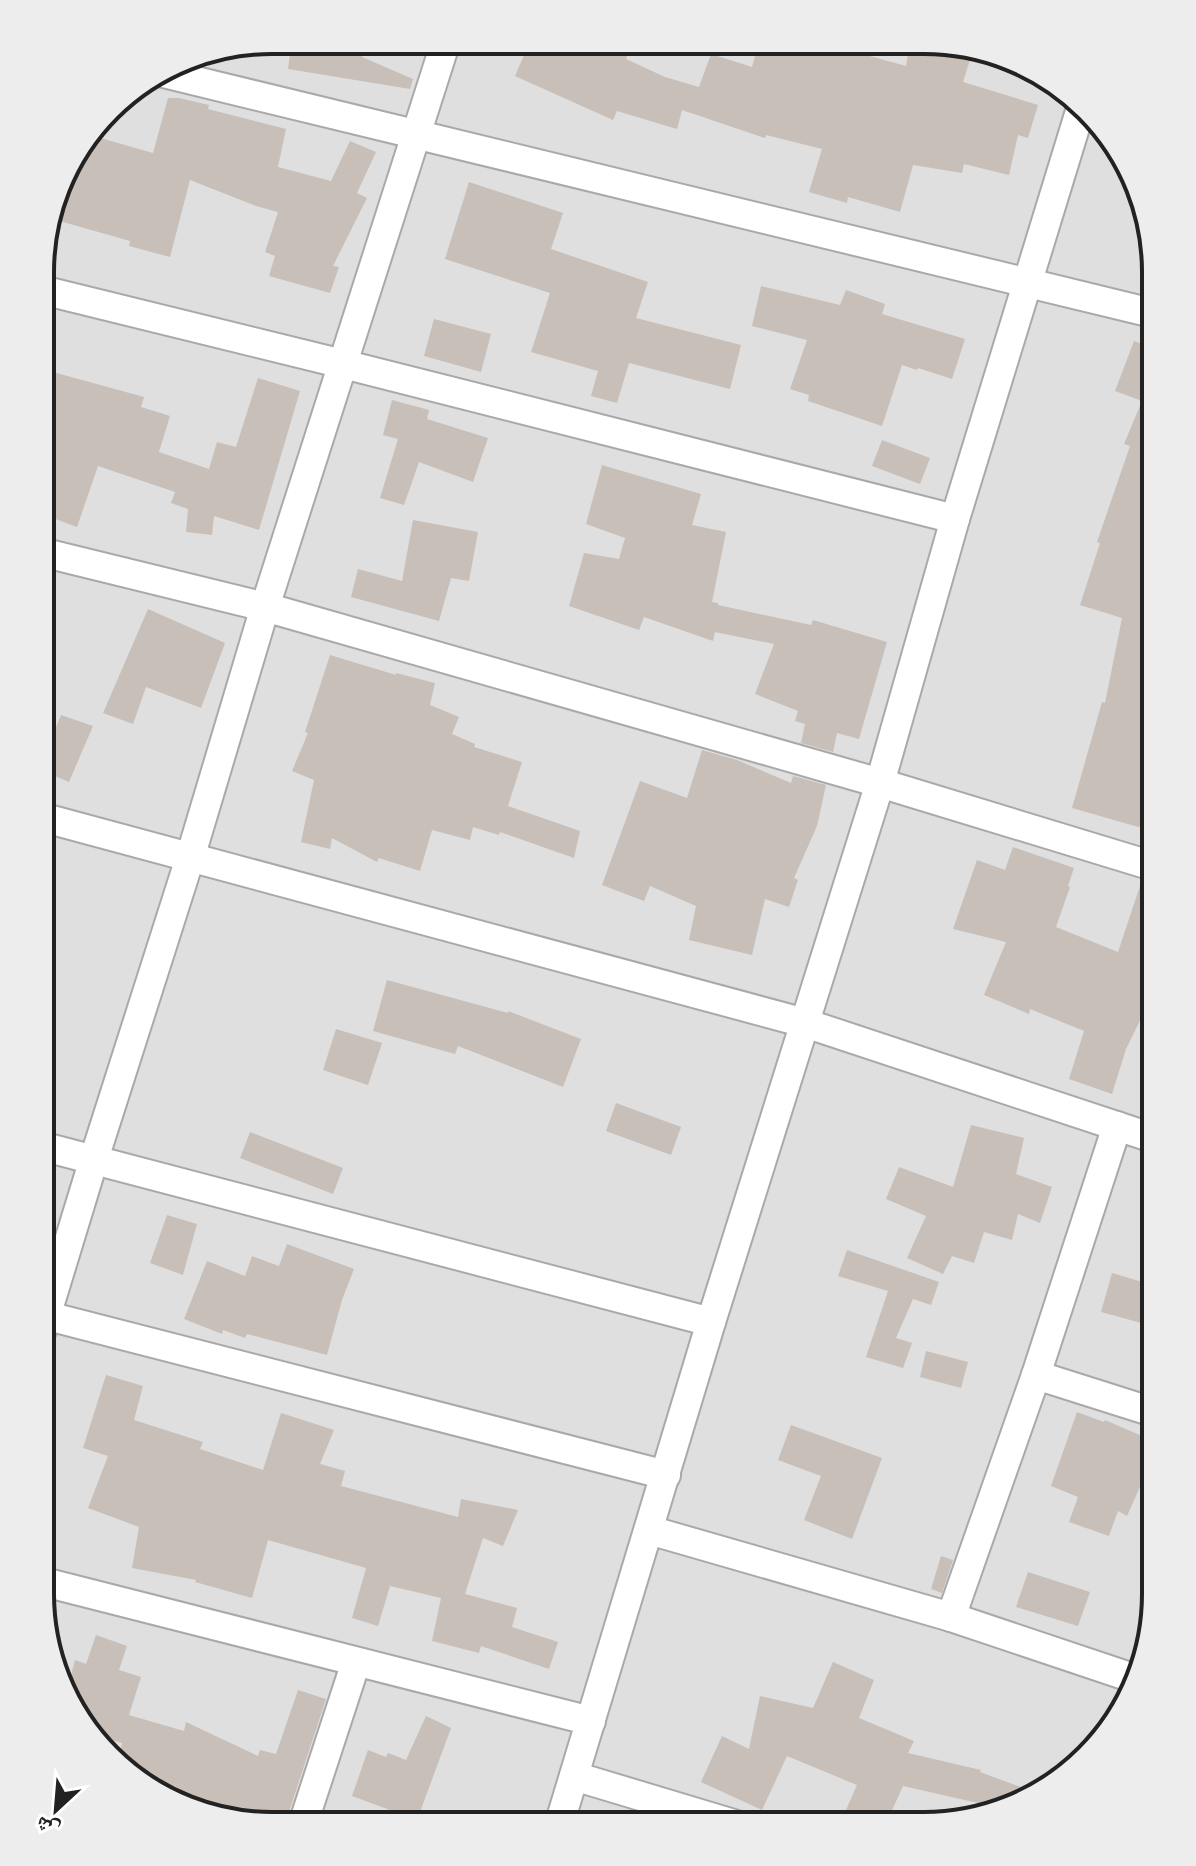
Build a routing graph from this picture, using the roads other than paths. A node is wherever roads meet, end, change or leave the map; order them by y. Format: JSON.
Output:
{"nodes":[{"id":1,"x":442,"y":54,"type":"edge"},
{"id":2,"x":175,"y":76,"type":"edge"},
{"id":3,"x":1078,"y":118,"type":"edge"},
{"id":4,"x":417,"y":135,"type":"junction"},
{"id":5,"x":1029,"y":281,"type":"junction"},
{"id":6,"x":54,"y":293,"type":"edge"},
{"id":7,"x":1142,"y":310,"type":"edge"},
{"id":8,"x":343,"y":364,"type":"junction"},
{"id":9,"x":955,"y":519,"type":"junction"},
{"id":10,"x":54,"y":555,"type":"edge"},
{"id":11,"x":265,"y":607,"type":"junction"},
{"id":12,"x":880,"y":783,"type":"junction"},
{"id":13,"x":54,"y":821,"type":"edge"},
{"id":14,"x":190,"y":858,"type":"junction"},
{"id":15,"x":1142,"y":863,"type":"edge"},
{"id":16,"x":805,"y":1023,"type":"junction"},
{"id":17,"x":1117,"y":1126,"type":"junction"},
{"id":18,"x":1142,"y":1134,"type":"edge"},
{"id":19,"x":54,"y":1149,"type":"edge"},
{"id":20,"x":94,"y":1159,"type":"junction"},
{"id":21,"x":54,"y":1287,"type":"edge"},
{"id":22,"x":711,"y":1322,"type":"junction"},
{"id":23,"x":54,"y":1325,"type":"edge"},
{"id":24,"x":1036,"y":1375,"type":"junction"},
{"id":25,"x":1142,"y":1409,"type":"edge"},
{"id":26,"x":666,"y":1475,"type":"junction"},
{"id":27,"x":649,"y":1530,"type":"junction"},
{"id":28,"x":54,"y":1585,"type":"edge"},
{"id":29,"x":951,"y":1617,"type":"junction"},
{"id":30,"x":356,"y":1662,"type":"junction"},
{"id":31,"x":1126,"y":1676,"type":"edge"},
{"id":32,"x":591,"y":1721,"type":"junction"},
{"id":33,"x":574,"y":1776,"type":"junction"},
{"id":34,"x":307,"y":1812,"type":"edge"},
{"id":35,"x":563,"y":1812,"type":"edge"},
{"id":36,"x":694,"y":1812,"type":"edge"}],
"edges":[{"from":1,"to":4,"type":"street"},
{"from":2,"to":4,"type":"street"},
{"from":3,"to":5,"type":"street"},
{"from":4,"to":5,"type":"street"},
{"from":4,"to":8,"type":"street"},
{"from":5,"to":7,"type":"street"},
{"from":5,"to":9,"type":"street"},
{"from":6,"to":8,"type":"street"},
{"from":8,"to":9,"type":"street"},
{"from":8,"to":11,"type":"street"},
{"from":9,"to":12,"type":"street"},
{"from":10,"to":11,"type":"street"},
{"from":11,"to":12,"type":"street"},
{"from":11,"to":14,"type":"street"},
{"from":12,"to":15,"type":"street"},
{"from":12,"to":16,"type":"street"},
{"from":13,"to":14,"type":"street"},
{"from":14,"to":16,"type":"street"},
{"from":14,"to":20,"type":"street"},
{"from":16,"to":17,"type":"street"},
{"from":16,"to":22,"type":"street"},
{"from":17,"to":18,"type":"street"},
{"from":17,"to":24,"type":"street"},
{"from":19,"to":20,"type":"street"},
{"from":20,"to":21,"type":"street"},
{"from":20,"to":22,"type":"street"},
{"from":22,"to":26,"type":"street"},
{"from":23,"to":26,"type":"street"},
{"from":24,"to":25,"type":"street"},
{"from":24,"to":29,"type":"street"},
{"from":26,"to":27,"type":"street"},
{"from":27,"to":29,"type":"street"},
{"from":27,"to":32,"type":"street"},
{"from":28,"to":30,"type":"street"},
{"from":29,"to":31,"type":"street"},
{"from":30,"to":32,"type":"street"},
{"from":30,"to":34,"type":"street"},
{"from":32,"to":33,"type":"street"},
{"from":33,"to":35,"type":"street"},
{"from":33,"to":36,"type":"street"}]}
